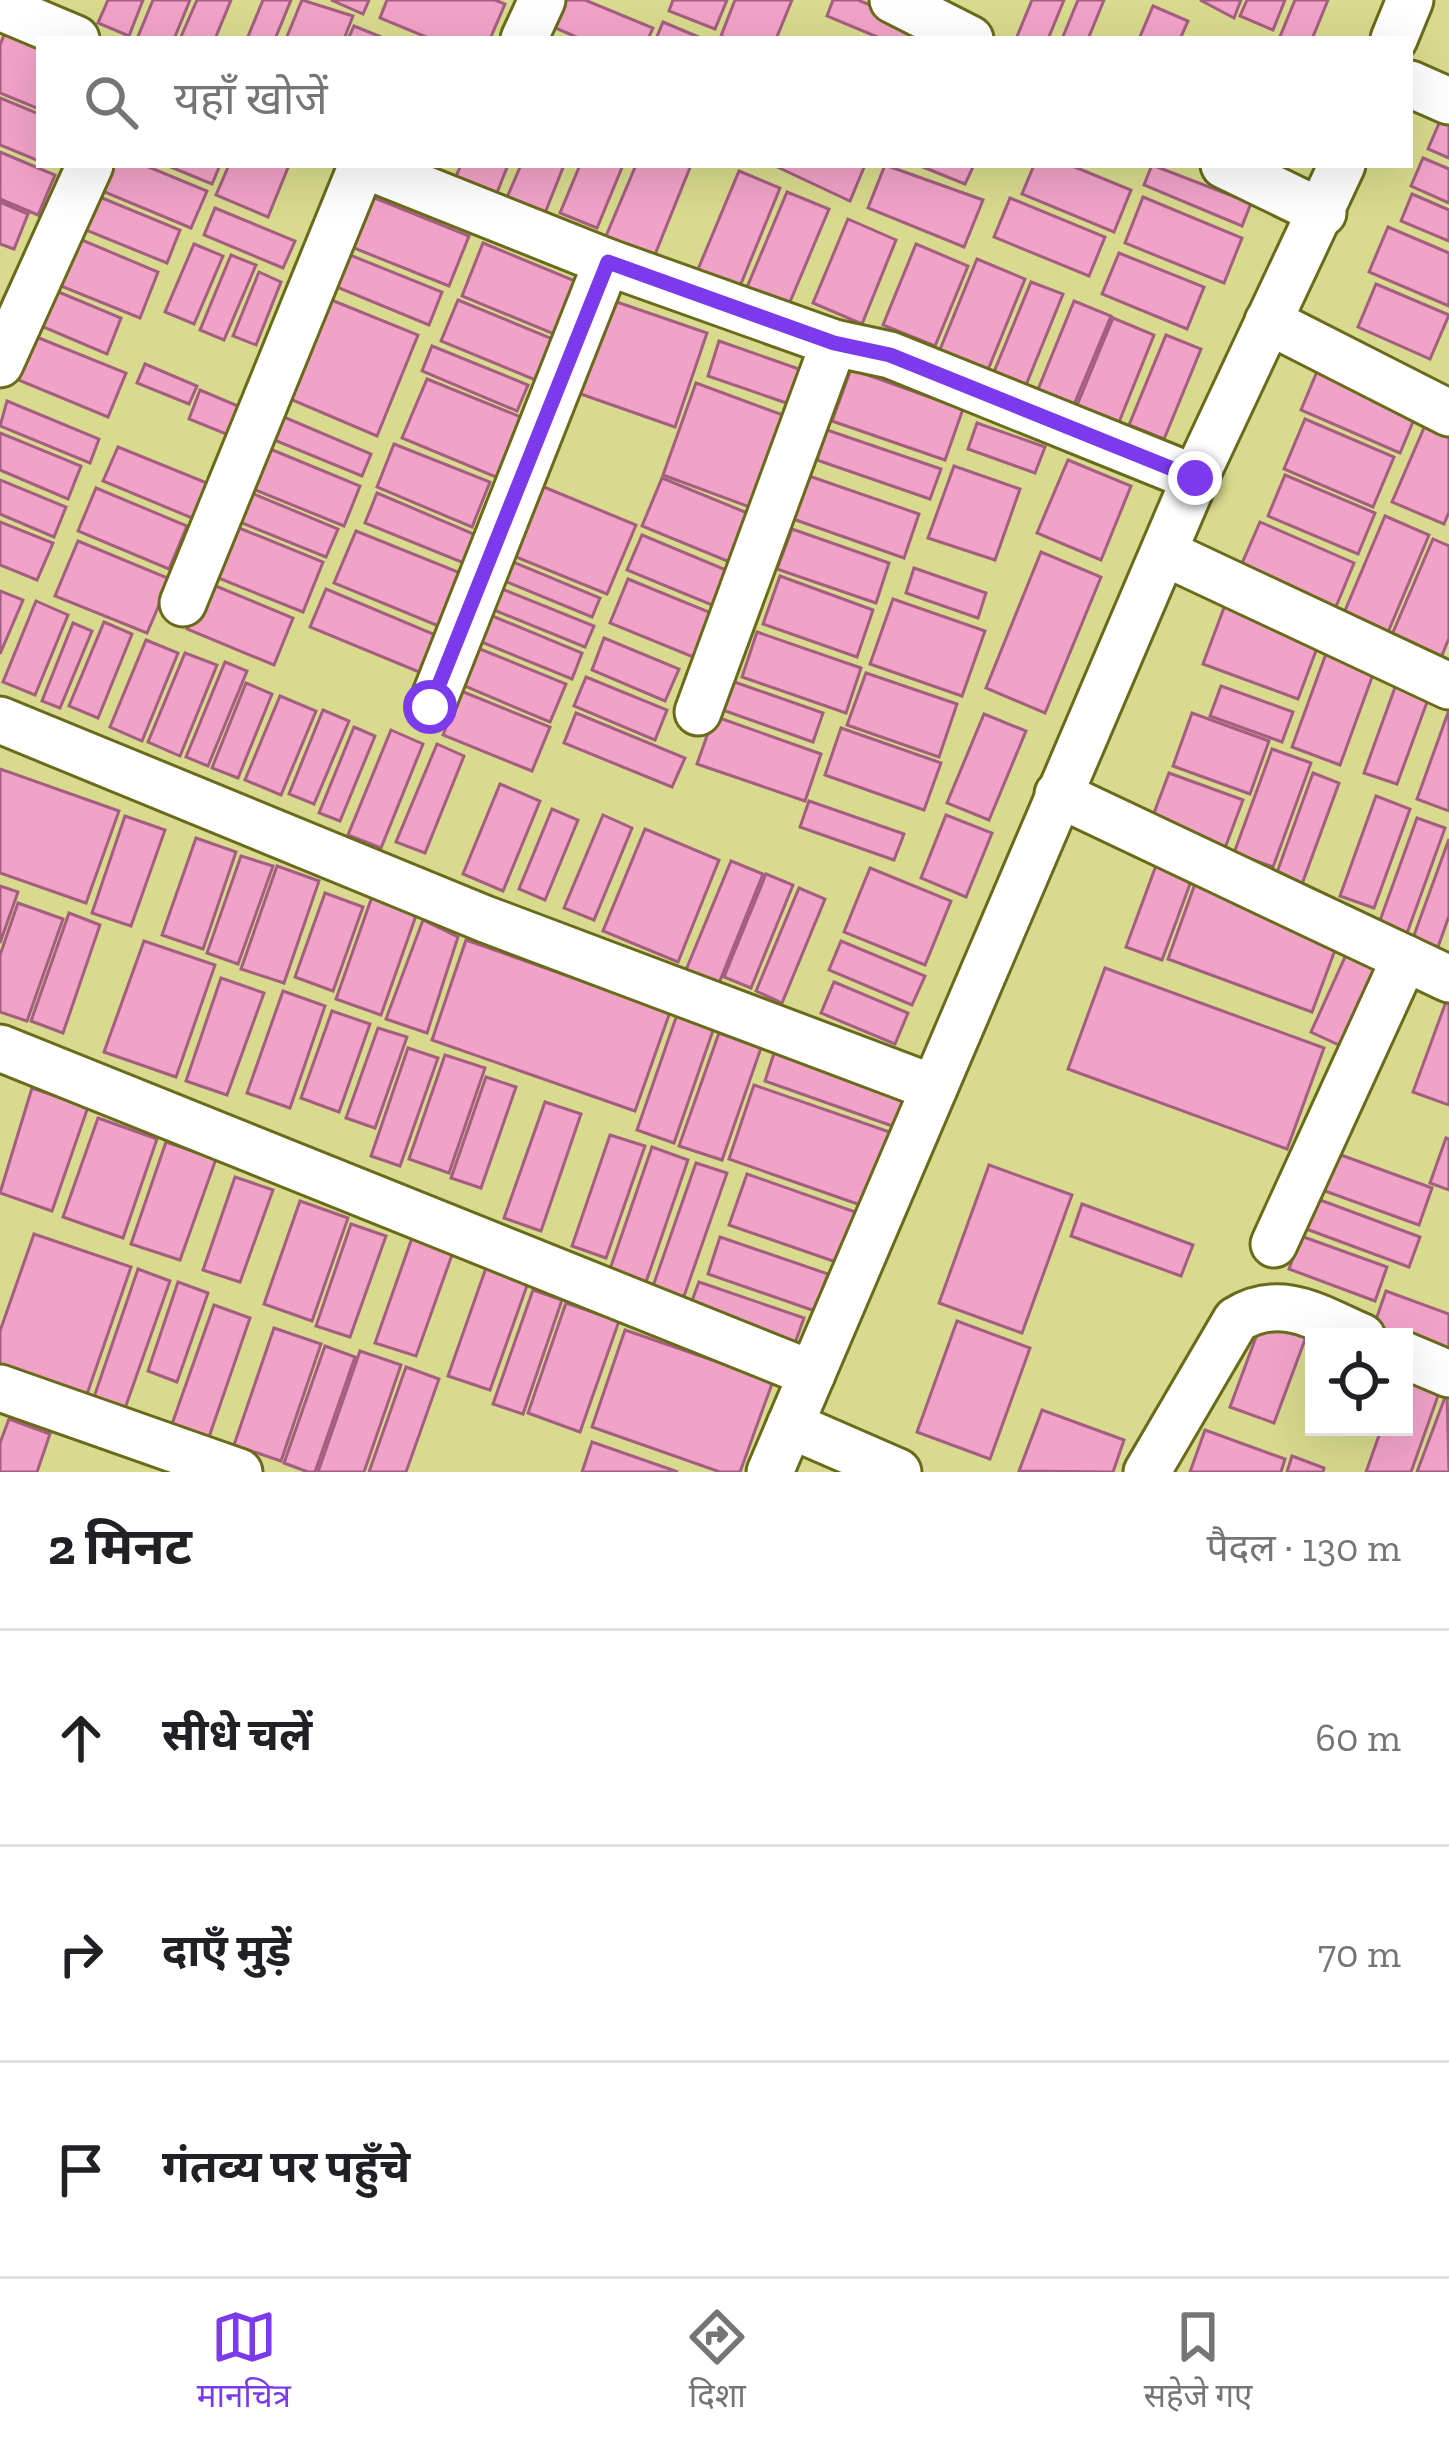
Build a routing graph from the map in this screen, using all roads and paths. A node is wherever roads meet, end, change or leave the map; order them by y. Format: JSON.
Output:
{"nodes":[{"id":1,"x":542,"y":0,"type":"edge"},
{"id":2,"x":893,"y":0,"type":"edge"},
{"id":3,"x":1410,"y":0,"type":"edge"},
{"id":4,"x":0,"y":8,"type":"edge"},
{"id":5,"x":69,"y":36,"type":"edge"},
{"id":6,"x":525,"y":36,"type":"edge"},
{"id":7,"x":964,"y":36,"type":"edge"},
{"id":8,"x":1395,"y":36,"type":"edge"},
{"id":9,"x":1413,"y":85,"type":"edge"},
{"id":10,"x":1449,"y":101,"type":"edge"},
{"id":11,"x":89,"y":168,"type":"edge"},
{"id":12,"x":362,"y":168,"type":"edge"},
{"id":13,"x":371,"y":168,"type":"edge"},
{"id":14,"x":1230,"y":168,"type":"edge"},
{"id":15,"x":1341,"y":168,"type":"edge"},
{"id":16,"x":1322,"y":213,"type":"junction"},
{"id":17,"x":608,"y":262,"type":"junction"},
{"id":18,"x":1268,"y":321,"type":"junction"},
{"id":19,"x":834,"y":343,"type":"junction"},
{"id":20,"x":0,"y":364,"type":"edge"},
{"id":21,"x":1449,"y":413,"type":"edge"},
{"id":22,"x":1195,"y":478,"type":"junction"},
{"id":23,"x":1165,"y":554,"type":"junction"},
{"id":24,"x":183,"y":603,"type":"dead end"},
{"id":25,"x":1449,"y":686,"type":"edge"},
{"id":26,"x":430,"y":707,"type":"dead end"},
{"id":27,"x":698,"y":712,"type":"dead end"},
{"id":28,"x":0,"y":720,"type":"edge"},
{"id":29,"x":1058,"y":794,"type":"junction"},
{"id":30,"x":1405,"y":958,"type":"junction"},
{"id":31,"x":1449,"y":979,"type":"edge"},
{"id":32,"x":0,"y":1048,"type":"edge"},
{"id":33,"x":934,"y":1088,"type":"junction"},
{"id":34,"x":1274,"y":1244,"type":"dead end"},
{"id":35,"x":1341,"y":1328,"type":"edge"},
{"id":36,"x":1413,"y":1359,"type":"edge"},
{"id":37,"x":812,"y":1374,"type":"junction"},
{"id":38,"x":1449,"y":1374,"type":"edge"},
{"id":39,"x":0,"y":1388,"type":"edge"},
{"id":40,"x":790,"y":1425,"type":"junction"},
{"id":41,"x":239,"y":1472,"type":"edge"},
{"id":42,"x":770,"y":1472,"type":"edge"},
{"id":43,"x":898,"y":1472,"type":"edge"},
{"id":44,"x":1147,"y":1472,"type":"edge"}],
"edges":[{"from":1,"to":6,"type":"street"},
{"from":2,"to":7,"type":"street"},
{"from":3,"to":8,"type":"street"},
{"from":4,"to":5,"type":"street"},
{"from":9,"to":10,"type":"street"},
{"from":11,"to":20,"type":"street"},
{"from":12,"to":24,"type":"street"},
{"from":13,"to":17,"type":"street"},
{"from":14,"to":16,"type":"street"},
{"from":15,"to":16,"type":"street"},
{"from":16,"to":18,"type":"street"},
{"from":17,"to":19,"type":"street"},
{"from":17,"to":26,"type":"street"},
{"from":18,"to":21,"type":"street"},
{"from":18,"to":22,"type":"street"},
{"from":19,"to":22,"type":"street"},
{"from":19,"to":27,"type":"street"},
{"from":22,"to":23,"type":"street"},
{"from":23,"to":25,"type":"street"},
{"from":23,"to":29,"type":"street"},
{"from":28,"to":33,"type":"street"},
{"from":29,"to":30,"type":"street"},
{"from":29,"to":33,"type":"street"},
{"from":30,"to":31,"type":"street"},
{"from":30,"to":34,"type":"street"},
{"from":32,"to":37,"type":"street"},
{"from":33,"to":37,"type":"street"},
{"from":35,"to":44,"type":"street"},
{"from":36,"to":38,"type":"street"},
{"from":37,"to":40,"type":"street"},
{"from":39,"to":41,"type":"street"},
{"from":40,"to":42,"type":"street"},
{"from":40,"to":43,"type":"street"}]}
